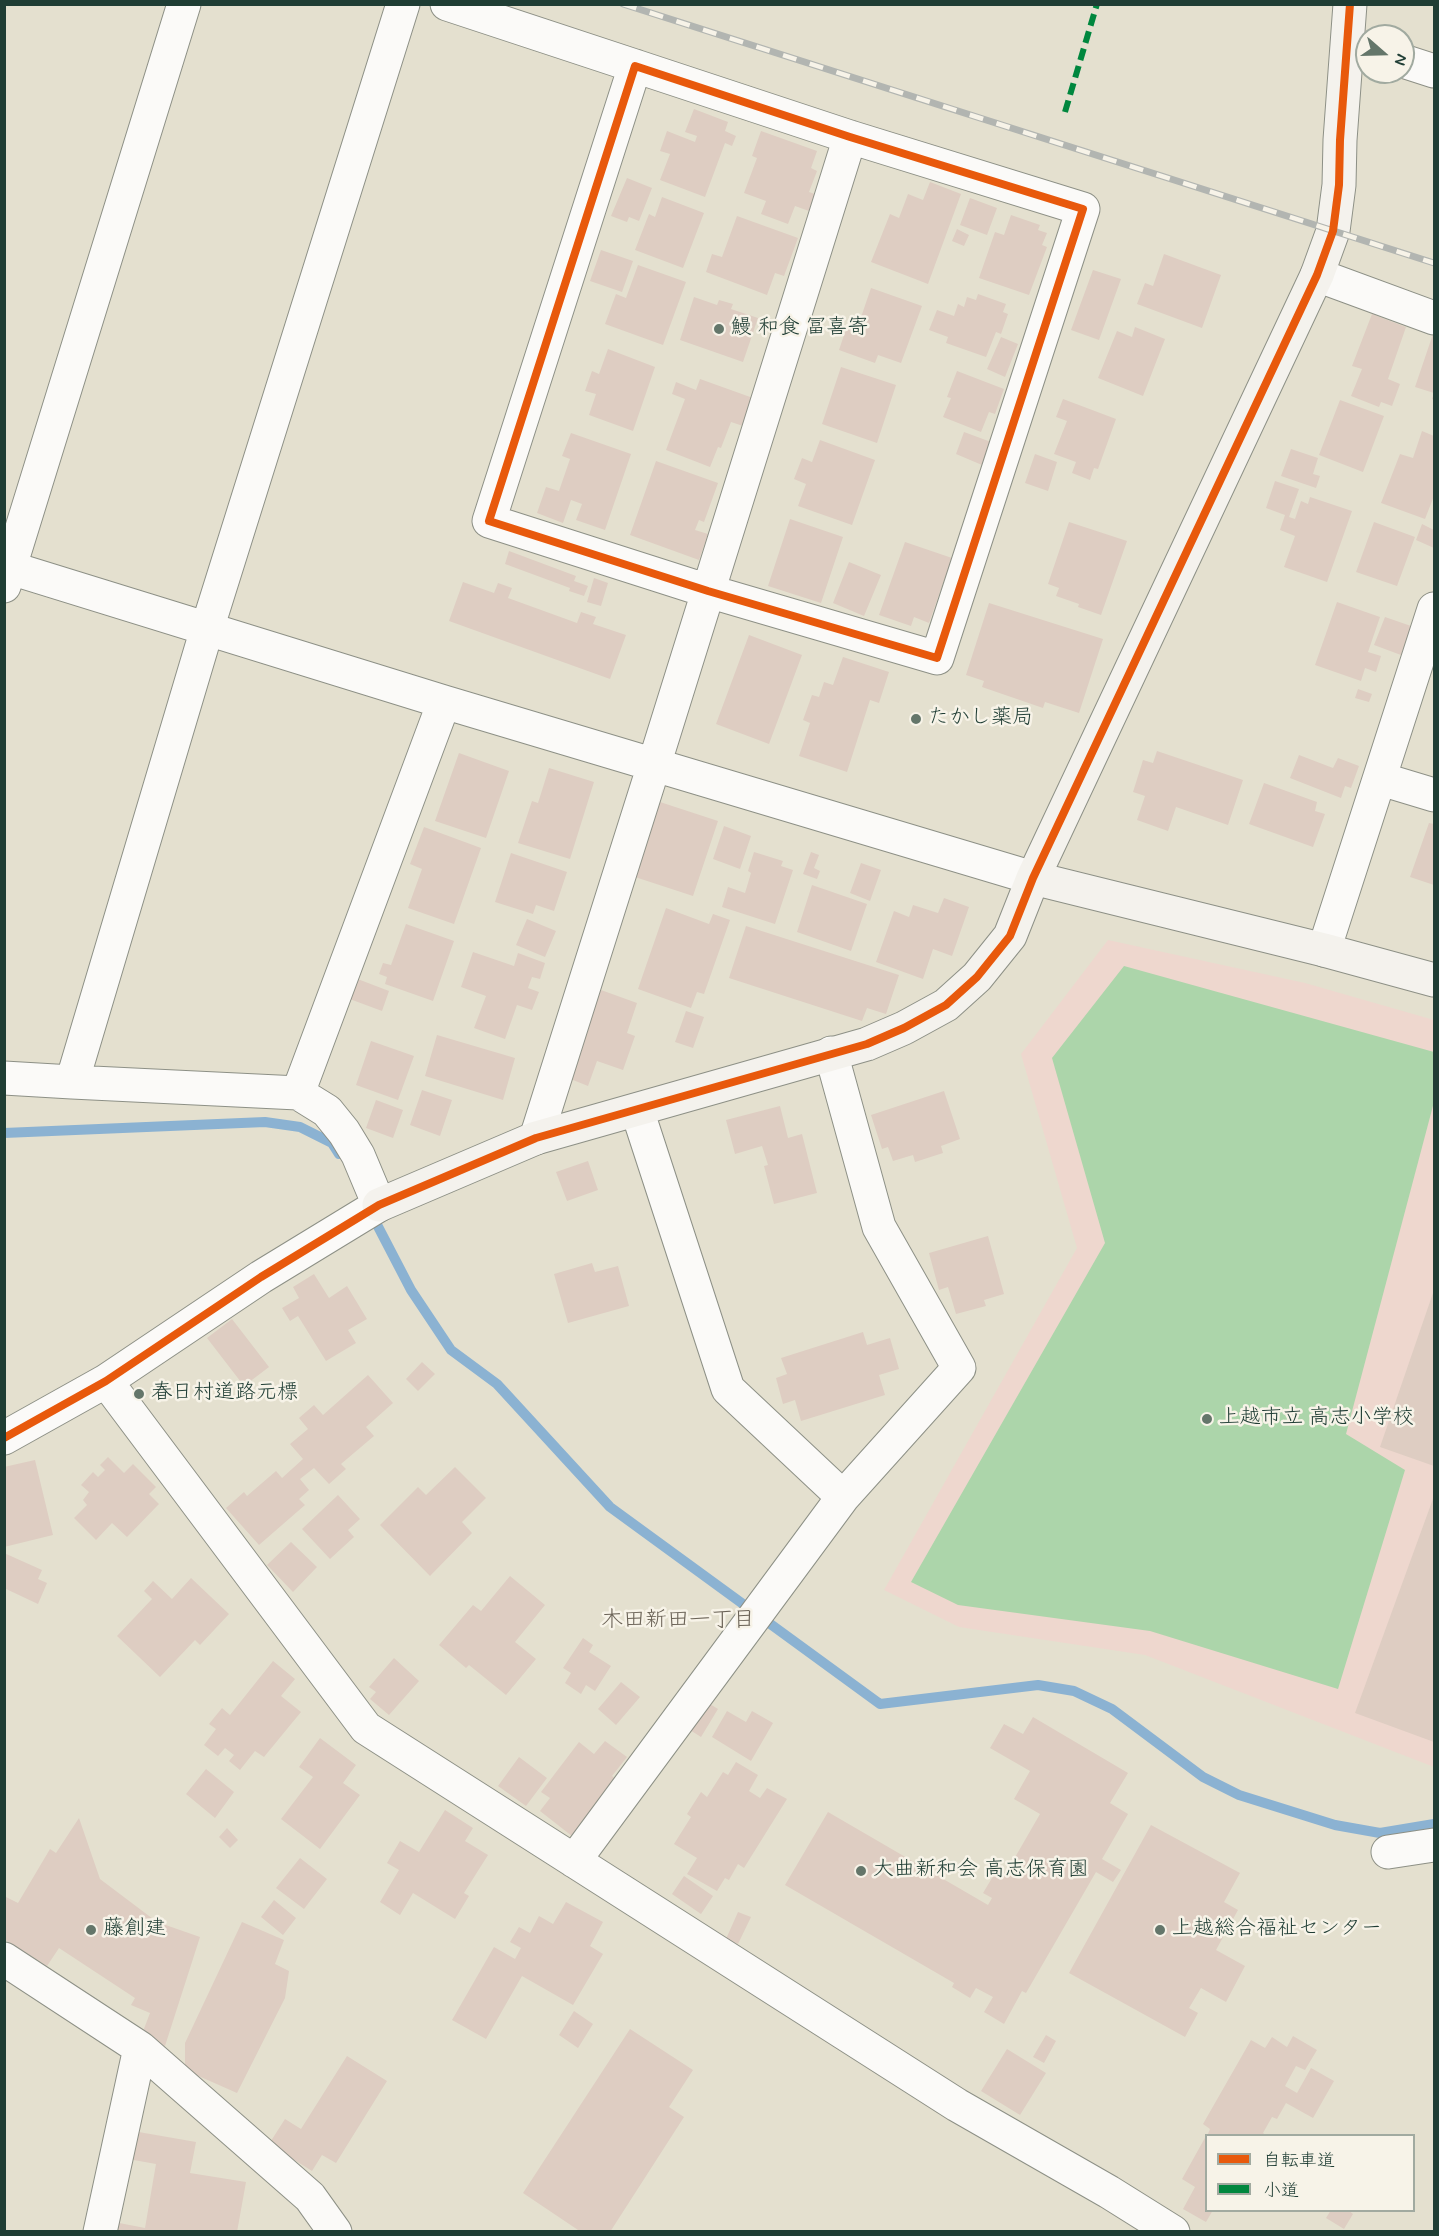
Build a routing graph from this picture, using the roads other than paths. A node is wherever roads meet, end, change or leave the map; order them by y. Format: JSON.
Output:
{"nodes":[{"id":1,"x":184,"y":4,"type":"edge"},
{"id":2,"x":403,"y":4,"type":"edge"},
{"id":3,"x":447,"y":4,"type":"edge"},
{"id":4,"x":1350,"y":4,"type":"edge"},
{"id":5,"x":1355,"y":39,"type":"edge"},
{"id":6,"x":1355,"y":54,"type":"edge"},
{"id":7,"x":1415,"y":65,"type":"edge"},
{"id":8,"x":635,"y":66,"type":"junction"},
{"id":9,"x":1434,"y":71,"type":"edge"},
{"id":10,"x":850,"y":137,"type":"junction"},
{"id":11,"x":1317,"y":275,"type":"junction"},
{"id":12,"x":1434,"y":318,"type":"edge"},
{"id":13,"x":6,"y":573,"type":"edge"},
{"id":14,"x":708,"y":591,"type":"junction"},
{"id":15,"x":1434,"y":609,"type":"edge"},
{"id":16,"x":207,"y":629,"type":"junction"},
{"id":17,"x":444,"y":702,"type":"junction"},
{"id":18,"x":654,"y":765,"type":"junction"},
{"id":19,"x":1381,"y":779,"type":"junction"},
{"id":20,"x":1434,"y":795,"type":"edge"},
{"id":21,"x":1033,"y":878,"type":"junction"},
{"id":22,"x":1324,"y":950,"type":"junction"},
{"id":23,"x":1434,"y":980,"type":"edge"},
{"id":24,"x":831,"y":1053,"type":"junction"},
{"id":25,"x":4,"y":1078,"type":"edge"},
{"id":26,"x":72,"y":1082,"type":"junction"},
{"id":27,"x":298,"y":1093,"type":"junction"},
{"id":28,"x":638,"y":1110,"type":"junction"},
{"id":29,"x":536,"y":1138,"type":"junction"},
{"id":30,"x":376,"y":1206,"type":"junction"},
{"id":31,"x":106,"y":1381,"type":"junction"},
{"id":32,"x":4,"y":1438,"type":"edge"},
{"id":33,"x":843,"y":1497,"type":"junction"},
{"id":34,"x":1434,"y":1845,"type":"edge"},
{"id":35,"x":1388,"y":1852,"type":"dead end"},
{"id":36,"x":574,"y":1861,"type":"junction"},
{"id":37,"x":4,"y":1959,"type":"edge"},
{"id":38,"x":140,"y":2048,"type":"junction"},
{"id":39,"x":100,"y":2232,"type":"edge"},
{"id":40,"x":335,"y":2232,"type":"edge"},
{"id":41,"x":1173,"y":2232,"type":"edge"}],
"edges":[{"from":1,"to":13,"type":"street"},
{"from":2,"to":16,"type":"street"},
{"from":3,"to":8,"type":"street"},
{"from":4,"to":5,"type":"street"},
{"from":6,"to":11,"type":"street"},
{"from":7,"to":9,"type":"street"},
{"from":8,"to":10,"type":"street"},
{"from":8,"to":14,"type":"street"},
{"from":10,"to":14,"type":"street"},
{"from":10,"to":14,"type":"street"},
{"from":11,"to":12,"type":"street"},
{"from":11,"to":21,"type":"street"},
{"from":13,"to":16,"type":"street"},
{"from":14,"to":18,"type":"street"},
{"from":15,"to":19,"type":"street"},
{"from":16,"to":17,"type":"street"},
{"from":16,"to":26,"type":"street"},
{"from":17,"to":18,"type":"street"},
{"from":17,"to":27,"type":"street"},
{"from":18,"to":21,"type":"street"},
{"from":18,"to":29,"type":"street"},
{"from":19,"to":20,"type":"street"},
{"from":19,"to":22,"type":"street"},
{"from":21,"to":22,"type":"street"},
{"from":21,"to":24,"type":"street"},
{"from":22,"to":23,"type":"street"},
{"from":24,"to":28,"type":"street"},
{"from":24,"to":33,"type":"street"},
{"from":25,"to":26,"type":"street"},
{"from":26,"to":27,"type":"street"},
{"from":27,"to":30,"type":"street"},
{"from":28,"to":29,"type":"street"},
{"from":28,"to":33,"type":"street"},
{"from":29,"to":30,"type":"street"},
{"from":30,"to":31,"type":"street"},
{"from":31,"to":32,"type":"street"},
{"from":31,"to":36,"type":"street"},
{"from":33,"to":36,"type":"street"},
{"from":34,"to":35,"type":"street"},
{"from":36,"to":41,"type":"street"},
{"from":37,"to":38,"type":"street"},
{"from":38,"to":39,"type":"street"},
{"from":38,"to":40,"type":"street"}]}
